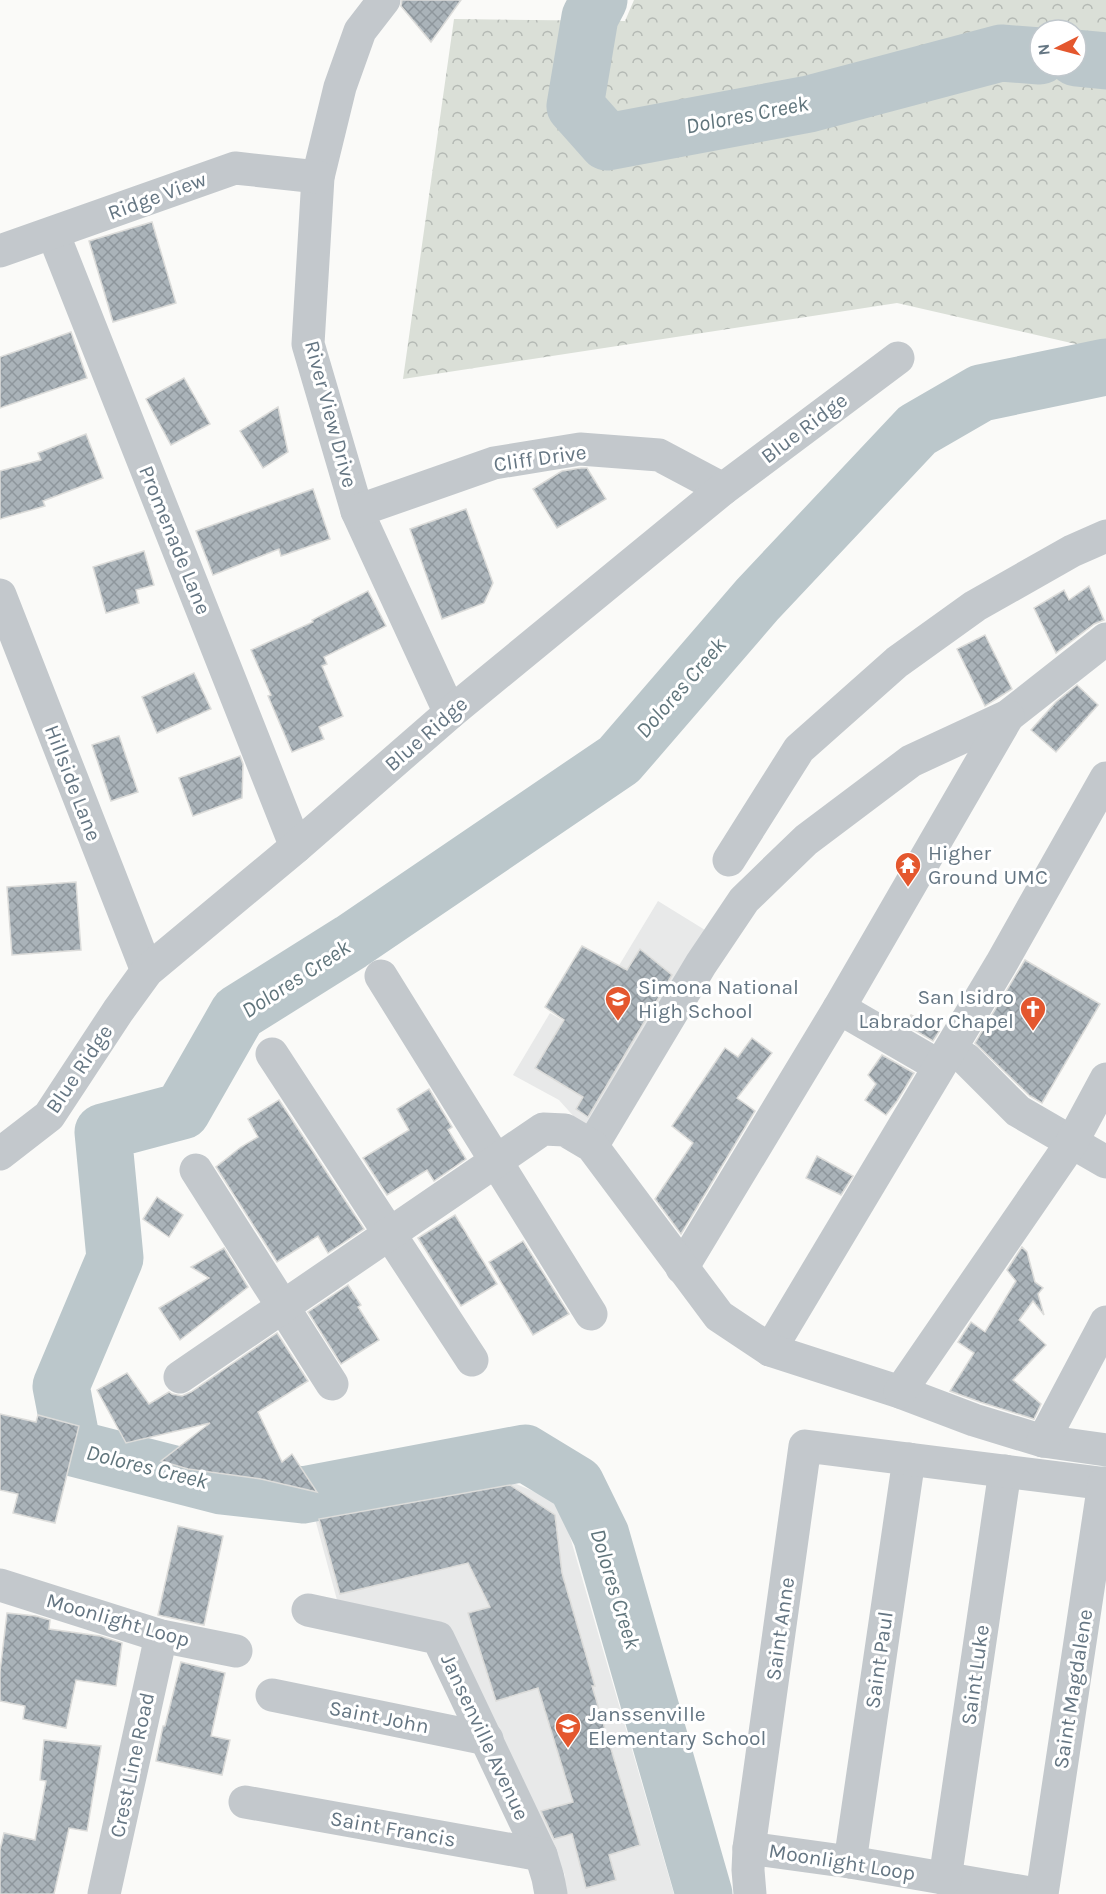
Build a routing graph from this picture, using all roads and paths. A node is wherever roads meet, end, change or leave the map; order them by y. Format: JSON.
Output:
{"nodes":[{"id":1,"x":384,"y":0,"type":"edge"},
{"id":2,"x":318,"y":177,"type":"junction"},
{"id":3,"x":54,"y":233,"type":"junction"},
{"id":4,"x":0,"y":251,"type":"edge"},
{"id":5,"x":898,"y":357,"type":"dead end"},
{"id":6,"x":723,"y":489,"type":"junction"},
{"id":7,"x":357,"y":511,"type":"junction"},
{"id":8,"x":1106,"y":536,"type":"edge"},
{"id":9,"x":0,"y":595,"type":"edge"},
{"id":10,"x":1101,"y":651,"type":"edge"},
{"id":11,"x":450,"y":713,"type":"junction"},
{"id":12,"x":1008,"y":716,"type":"junction"},
{"id":13,"x":1106,"y":778,"type":"edge"},
{"id":14,"x":296,"y":847,"type":"junction"},
{"id":15,"x":729,"y":860,"type":"dead end"},
{"id":16,"x":147,"y":971,"type":"junction"},
{"id":17,"x":381,"y":976,"type":"dead end"},
{"id":18,"x":839,"y":1008,"type":"junction"},
{"id":19,"x":272,"y":1054,"type":"dead end"},
{"id":20,"x":952,"y":1063,"type":"junction"},
{"id":21,"x":1106,"y":1079,"type":"edge"},
{"id":22,"x":1072,"y":1142,"type":"junction"},
{"id":23,"x":592,"y":1146,"type":"junction"},
{"id":24,"x":0,"y":1154,"type":"edge"},
{"id":25,"x":496,"y":1162,"type":"junction"},
{"id":26,"x":1106,"y":1162,"type":"edge"},
{"id":27,"x":196,"y":1170,"type":"dead end"},
{"id":28,"x":388,"y":1234,"type":"junction"},
{"id":29,"x":682,"y":1268,"type":"junction"},
{"id":30,"x":282,"y":1306,"type":"junction"},
{"id":31,"x":591,"y":1314,"type":"dead end"},
{"id":32,"x":1106,"y":1322,"type":"edge"},
{"id":33,"x":770,"y":1350,"type":"junction"},
{"id":34,"x":472,"y":1360,"type":"dead end"},
{"id":35,"x":180,"y":1377,"type":"dead end"},
{"id":36,"x":332,"y":1384,"type":"dead end"},
{"id":37,"x":900,"y":1392,"type":"junction"},
{"id":38,"x":1044,"y":1442,"type":"junction"},
{"id":39,"x":1106,"y":1450,"type":"edge"},
{"id":40,"x":909,"y":1459,"type":"junction"},
{"id":41,"x":1005,"y":1471,"type":"junction"},
{"id":42,"x":1105,"y":1484,"type":"edge"},
{"id":43,"x":0,"y":1585,"type":"edge"},
{"id":44,"x":308,"y":1610,"type":"dead end"},
{"id":45,"x":161,"y":1636,"type":"junction"},
{"id":46,"x":237,"y":1651,"type":"dead end"},
{"id":47,"x":272,"y":1695,"type":"dead end"},
{"id":48,"x":487,"y":1739,"type":"junction"},
{"id":49,"x":245,"y":1802,"type":"dead end"},
{"id":50,"x":749,"y":1848,"type":"junction"},
{"id":51,"x":541,"y":1855,"type":"junction"},
{"id":52,"x":850,"y":1862,"type":"junction"},
{"id":53,"x":945,"y":1879,"type":"junction"},
{"id":54,"x":104,"y":1894,"type":"edge"},
{"id":55,"x":551,"y":1894,"type":"edge"},
{"id":56,"x":750,"y":1894,"type":"edge"},
{"id":57,"x":908,"y":1894,"type":"edge"},
{"id":58,"x":1036,"y":1894,"type":"edge"},
{"id":59,"x":1042,"y":1894,"type":"edge"}],
"edges":[{"from":1,"to":2,"type":"street","name":"River View Drive"},
{"from":2,"to":3,"type":"street","name":"Ridge View"},
{"from":2,"to":7,"type":"street","name":"River View Drive"},
{"from":3,"to":4,"type":"street","name":"Ridge View"},
{"from":3,"to":14,"type":"street","name":"Promenade Lane"},
{"from":5,"to":6,"type":"street","name":"Blue Ridge"},
{"from":6,"to":7,"type":"street","name":"Cliff Drive"},
{"from":6,"to":11,"type":"street","name":"Blue Ridge"},
{"from":7,"to":11,"type":"street","name":"River View Drive"},
{"from":8,"to":15,"type":"street"},
{"from":9,"to":16,"type":"street","name":"Hillside Lane"},
{"from":10,"to":12,"type":"street"},
{"from":11,"to":14,"type":"street","name":"Blue Ridge"},
{"from":12,"to":18,"type":"street"},
{"from":12,"to":23,"type":"street"},
{"from":13,"to":20,"type":"street"},
{"from":14,"to":16,"type":"street","name":"Blue Ridge"},
{"from":16,"to":24,"type":"street","name":"Blue Ridge"},
{"from":17,"to":25,"type":"street"},
{"from":18,"to":20,"type":"street"},
{"from":18,"to":29,"type":"street"},
{"from":19,"to":28,"type":"street"},
{"from":20,"to":22,"type":"street"},
{"from":20,"to":33,"type":"street"},
{"from":21,"to":22,"type":"street"},
{"from":22,"to":26,"type":"street"},
{"from":22,"to":37,"type":"street"},
{"from":23,"to":25,"type":"street"},
{"from":23,"to":29,"type":"street"},
{"from":25,"to":28,"type":"street"},
{"from":25,"to":31,"type":"street"},
{"from":27,"to":30,"type":"street"},
{"from":28,"to":30,"type":"street"},
{"from":28,"to":34,"type":"street"},
{"from":29,"to":33,"type":"street"},
{"from":30,"to":35,"type":"street"},
{"from":30,"to":36,"type":"street"},
{"from":32,"to":38,"type":"street"},
{"from":33,"to":37,"type":"street"},
{"from":37,"to":38,"type":"street"},
{"from":38,"to":39,"type":"street"},
{"from":40,"to":41,"type":"street"},
{"from":40,"to":50,"type":"street","name":"Saint Anne"},
{"from":40,"to":52,"type":"street","name":"Saint Paul"},
{"from":41,"to":42,"type":"street"},
{"from":41,"to":53,"type":"street","name":"Saint Luke"},
{"from":42,"to":59,"type":"street","name":"Saint Magdalene"},
{"from":43,"to":45,"type":"street","name":"Moonlight Loop"},
{"from":44,"to":48,"type":"street","name":"Jansenville Avenue"},
{"from":45,"to":46,"type":"street","name":"Moonlight Loop"},
{"from":45,"to":54,"type":"street","name":"Crest Line Road"},
{"from":47,"to":48,"type":"street","name":"Saint John"},
{"from":48,"to":51,"type":"street","name":"Jansenville Avenue"},
{"from":49,"to":51,"type":"street","name":"Saint Francis"},
{"from":50,"to":52,"type":"street","name":"Moonlight Loop"},
{"from":50,"to":56,"type":"street","name":"Moonlight Loop"},
{"from":51,"to":55,"type":"street","name":"Jansenville Avenue"},
{"from":52,"to":53,"type":"street","name":"Moonlight Loop"},
{"from":53,"to":57,"type":"street","name":"Moonlight Loop"},
{"from":53,"to":58,"type":"street","name":"Moonlight Loop"}]}
